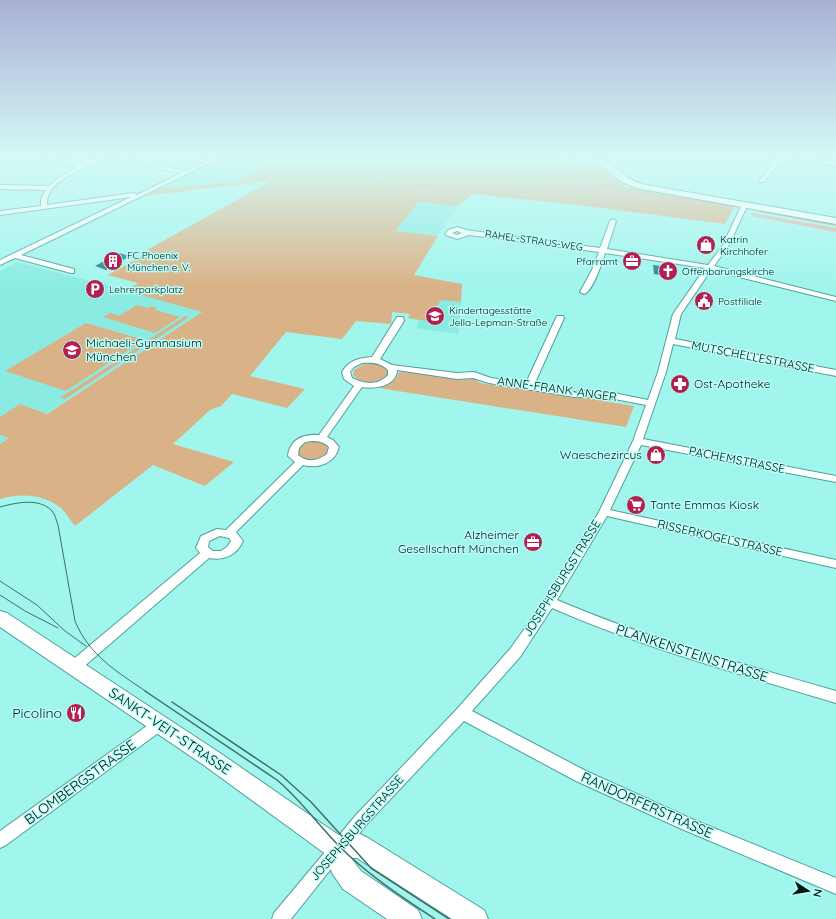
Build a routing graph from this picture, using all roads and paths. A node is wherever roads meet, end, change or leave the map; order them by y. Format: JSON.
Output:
{"nodes":[{"id":1,"x":44,"y":201,"type":"edge"},
{"id":2,"x":94,"y":201,"type":"edge"},
{"id":3,"x":128,"y":201,"type":"edge"},
{"id":4,"x":727,"y":201,"type":"edge"},
{"id":5,"x":745,"y":204,"type":"junction"},
{"id":6,"x":44,"y":208,"type":"junction"},
{"id":7,"x":0,"y":213,"type":"edge"},
{"id":8,"x":612,"y":221,"type":"dead end"},
{"id":9,"x":836,"y":221,"type":"edge"},
{"id":10,"x":465,"y":232,"type":"dead end"},
{"id":11,"x":604,"y":250,"type":"junction"},
{"id":12,"x":15,"y":256,"type":"junction"},
{"id":13,"x":0,"y":263,"type":"edge"},
{"id":14,"x":709,"y":267,"type":"junction"},
{"id":15,"x":71,"y":271,"type":"dead end"},
{"id":16,"x":584,"y":292,"type":"dead end"},
{"id":17,"x":836,"y":299,"type":"edge"},
{"id":18,"x":560,"y":318,"type":"dead end"},
{"id":19,"x":400,"y":319,"type":"dead end"},
{"id":20,"x":671,"y":341,"type":"junction"},
{"id":21,"x":375,"y":360,"type":"junction"},
{"id":22,"x":391,"y":367,"type":"junction"},
{"id":23,"x":836,"y":373,"type":"edge"},
{"id":24,"x":359,"y":385,"type":"junction"},
{"id":25,"x":529,"y":386,"type":"junction"},
{"id":26,"x":652,"y":403,"type":"junction"},
{"id":27,"x":322,"y":438,"type":"junction"},
{"id":28,"x":638,"y":441,"type":"junction"},
{"id":29,"x":301,"y":462,"type":"junction"},
{"id":30,"x":836,"y":479,"type":"edge"},
{"id":31,"x":604,"y":512,"type":"junction"},
{"id":32,"x":229,"y":533,"type":"junction"},
{"id":33,"x":207,"y":553,"type":"junction"},
{"id":34,"x":836,"y":564,"type":"edge"},
{"id":35,"x":550,"y":602,"type":"junction"},
{"id":36,"x":0,"y":618,"type":"edge"},
{"id":37,"x":74,"y":666,"type":"junction"},
{"id":38,"x":836,"y":697,"type":"edge"},
{"id":39,"x":462,"y":713,"type":"junction"},
{"id":40,"x":160,"y":724,"type":"junction"},
{"id":41,"x":0,"y":840,"type":"edge"},
{"id":42,"x":337,"y":848,"type":"junction"},
{"id":43,"x":836,"y":886,"type":"edge"},
{"id":44,"x":280,"y":919,"type":"edge"},
{"id":45,"x":410,"y":919,"type":"edge"},
{"id":46,"x":475,"y":919,"type":"edge"}],
"edges":[{"from":1,"to":6,"type":"street"},
{"from":2,"to":6,"type":"street"},
{"from":3,"to":12,"type":"street"},
{"from":4,"to":5,"type":"street"},
{"from":5,"to":9,"type":"street"},
{"from":5,"to":14,"type":"street","name":"JOSEPHSBURGSTRASSE"},
{"from":6,"to":7,"type":"street"},
{"from":8,"to":11,"type":"street"},
{"from":10,"to":11,"type":"street","name":"RAHEL-STRAUS-WEG"},
{"from":11,"to":14,"type":"street","name":"RAHEL-STRAUS-WEG"},
{"from":11,"to":16,"type":"street"},
{"from":12,"to":13,"type":"street"},
{"from":12,"to":15,"type":"street"},
{"from":14,"to":17,"type":"street","name":"RAHEL-STRAUS-WEG"},
{"from":14,"to":20,"type":"street","name":"JOSEPHSBURGSTRASSE"},
{"from":18,"to":25,"type":"street"},
{"from":19,"to":21,"type":"street"},
{"from":20,"to":23,"type":"street","name":"MUTSCHELLESTRASSE"},
{"from":20,"to":26,"type":"street","name":"JOSEPHSBURGSTRASSE"},
{"from":21,"to":22,"type":"street","name":"ANNE-FRANK-ANGER"},
{"from":21,"to":24,"type":"street"},
{"from":22,"to":24,"type":"street"},
{"from":22,"to":25,"type":"street","name":"ANNE-FRANK-ANGER"},
{"from":24,"to":27,"type":"street"},
{"from":25,"to":26,"type":"street","name":"ANNE-FRANK-ANGER"},
{"from":26,"to":28,"type":"street","name":"JOSEPHSBURGSTRASSE"},
{"from":27,"to":29,"type":"street"},
{"from":27,"to":29,"type":"street"},
{"from":28,"to":30,"type":"street","name":"PACHEMSTRASSE"},
{"from":28,"to":31,"type":"street","name":"JOSEPHSBURGSTRASSE"},
{"from":29,"to":32,"type":"street"},
{"from":31,"to":34,"type":"street","name":"RISSERKOGELSTRASSE"},
{"from":31,"to":35,"type":"street","name":"JOSEPHSBURGSTRASSE"},
{"from":32,"to":33,"type":"street"},
{"from":32,"to":33,"type":"street"},
{"from":33,"to":37,"type":"street"},
{"from":35,"to":38,"type":"street","name":"PLANKENSTEINSTRASSE"},
{"from":35,"to":39,"type":"street","name":"JOSEPHSBURGSTRASSE"},
{"from":36,"to":37,"type":"street","name":"SANKT-VEIT-STRASSE"},
{"from":37,"to":40,"type":"street","name":"SANKT-VEIT-STRASSE"},
{"from":39,"to":42,"type":"street","name":"JOSEPHSBURGSTRASSE"},
{"from":39,"to":43,"type":"street","name":"RANDORFERSTRASSE"},
{"from":40,"to":41,"type":"street","name":"BLOMBERGSTRASSE"},
{"from":40,"to":42,"type":"street","name":"SANKT-VEIT-STRASSE"},
{"from":42,"to":44,"type":"street","name":"JOSEPHSBURGSTRASSE"},
{"from":42,"to":45,"type":"street"},
{"from":42,"to":46,"type":"street"}]}
